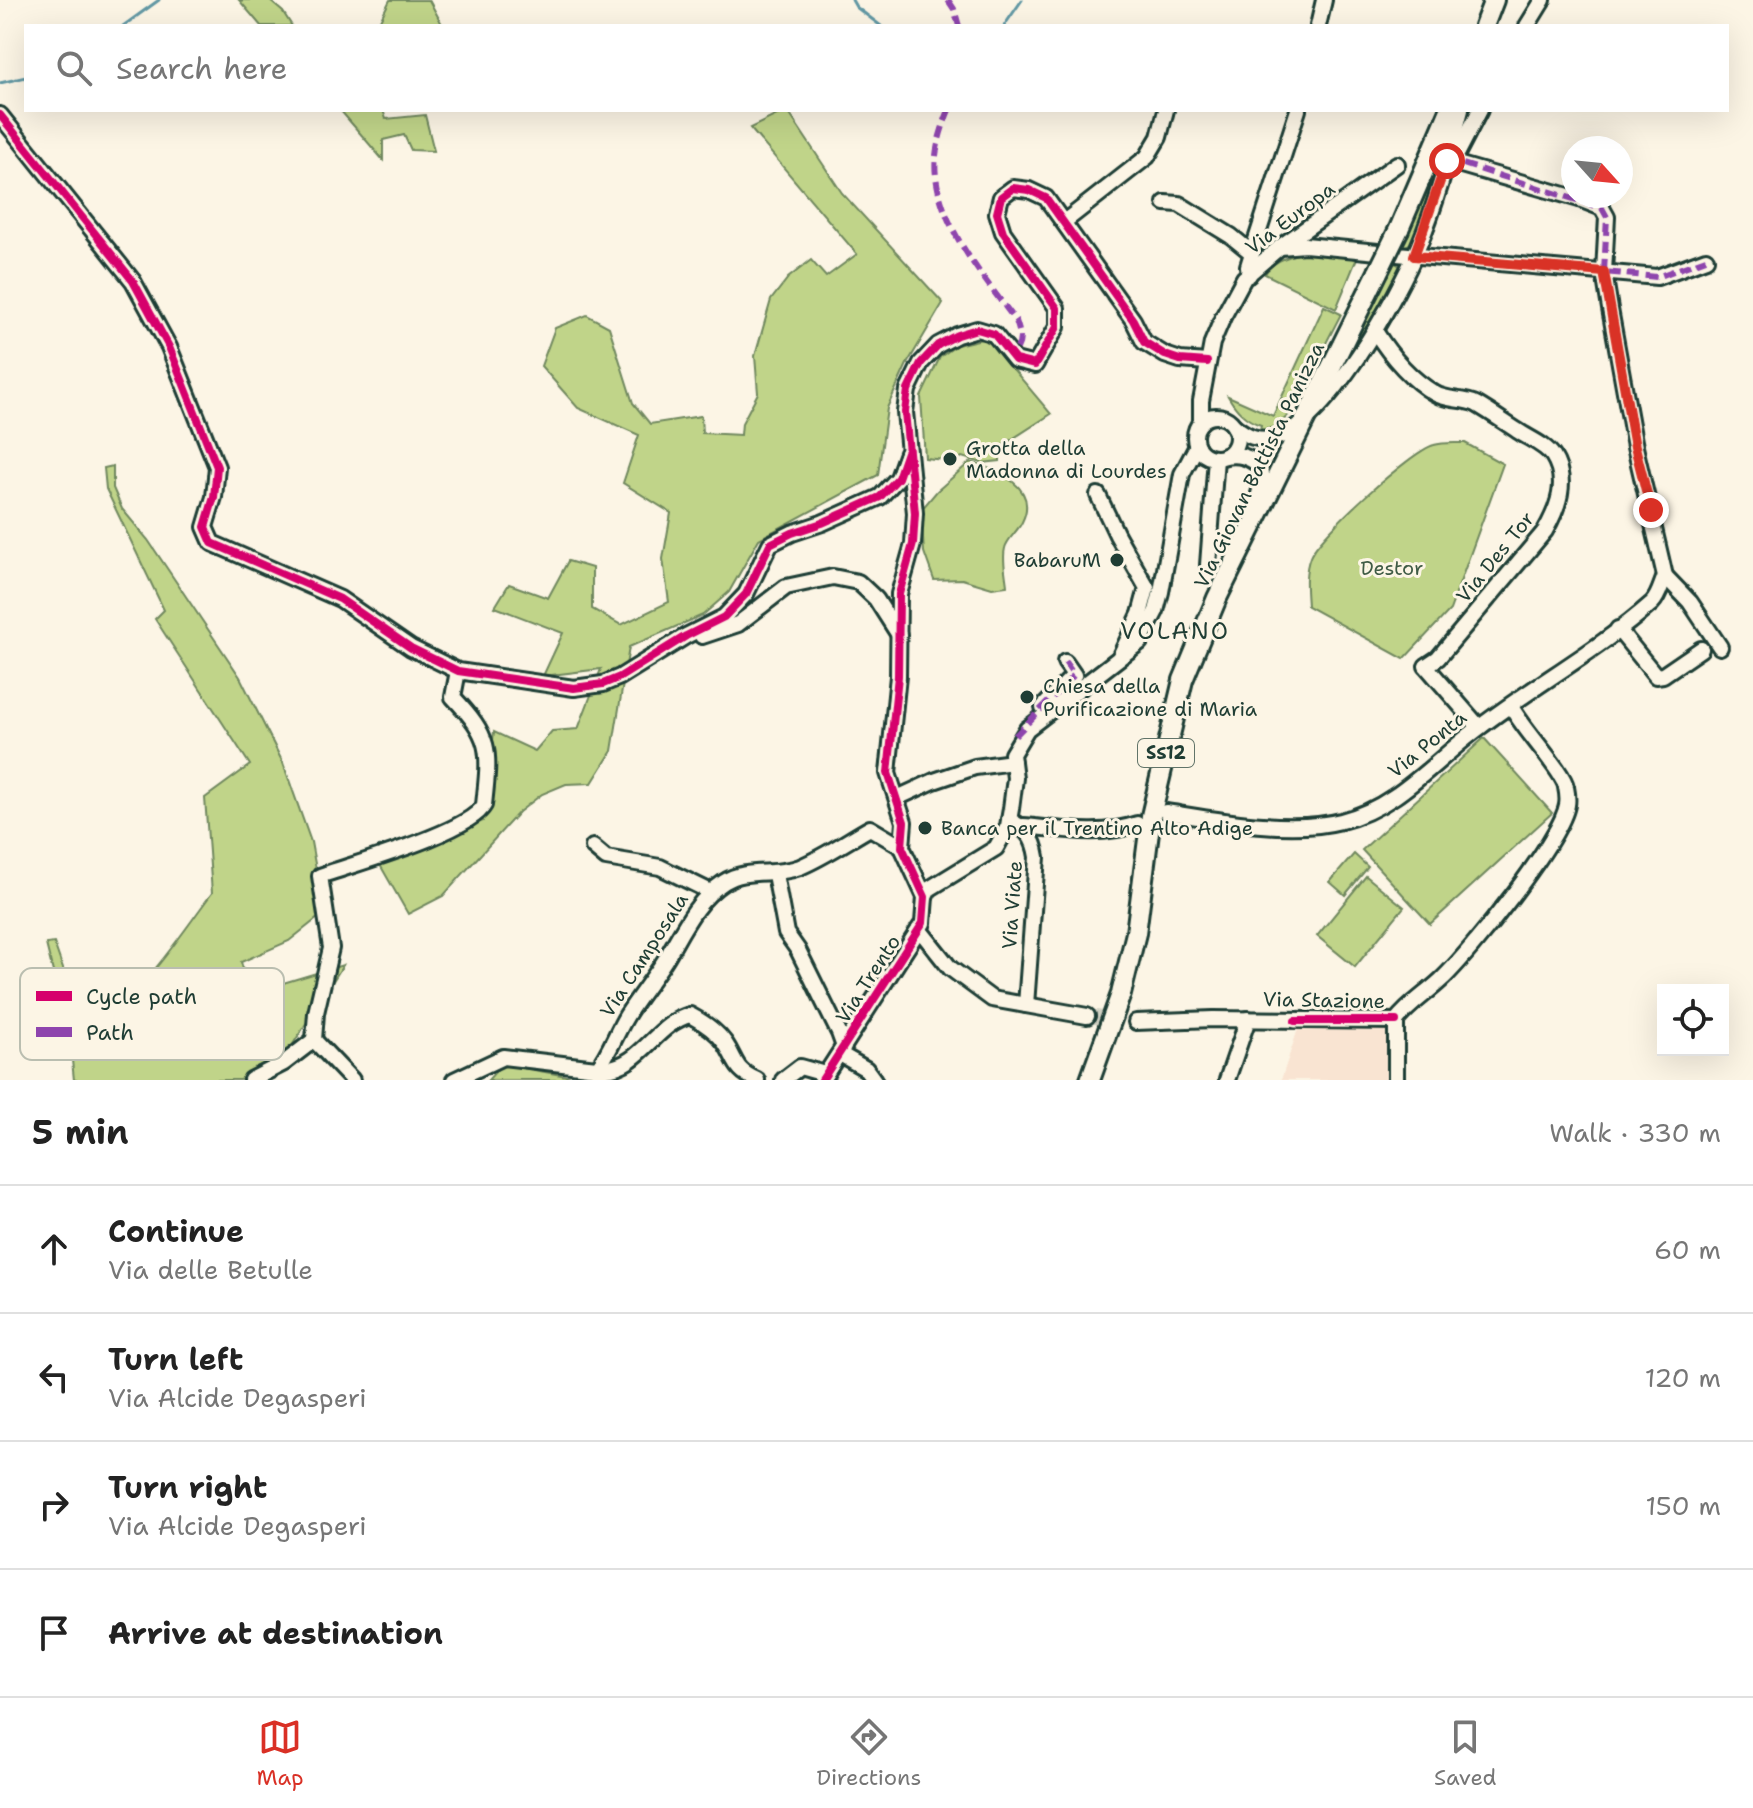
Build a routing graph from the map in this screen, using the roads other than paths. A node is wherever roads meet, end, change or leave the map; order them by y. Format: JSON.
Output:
{"nodes":[{"id":1,"x":1324,"y":0,"type":"edge"},
{"id":2,"x":1494,"y":0,"type":"edge"},
{"id":3,"x":1543,"y":0,"type":"edge"},
{"id":4,"x":1485,"y":23,"type":"edge"},
{"id":5,"x":1318,"y":24,"type":"edge"},
{"id":6,"x":1528,"y":24,"type":"edge"},
{"id":7,"x":1165,"y":112,"type":"edge"},
{"id":8,"x":1297,"y":112,"type":"edge"},
{"id":9,"x":1449,"y":112,"type":"edge"},
{"id":10,"x":1461,"y":112,"type":"edge"},
{"id":11,"x":1479,"y":112,"type":"edge"},
{"id":12,"x":0,"y":115,"type":"edge"},
{"id":13,"x":1454,"y":162,"type":"junction"},
{"id":14,"x":1397,"y":164,"type":"dead end"},
{"id":15,"x":1165,"y":203,"type":"dead end"},
{"id":16,"x":1064,"y":222,"type":"junction"},
{"id":17,"x":1280,"y":247,"type":"junction"},
{"id":18,"x":1378,"y":252,"type":"dead end"},
{"id":19,"x":1252,"y":253,"type":"junction"},
{"id":20,"x":1397,"y":254,"type":"dead end"},
{"id":21,"x":1414,"y":256,"type":"junction"},
{"id":22,"x":1706,"y":259,"type":"dead end"},
{"id":23,"x":1604,"y":272,"type":"junction"},
{"id":24,"x":1249,"y":275,"type":"junction"},
{"id":25,"x":1375,"y":331,"type":"junction"},
{"id":26,"x":1207,"y":362,"type":"junction"},
{"id":27,"x":1204,"y":381,"type":"junction"},
{"id":28,"x":1221,"y":416,"type":"junction"},
{"id":29,"x":1306,"y":417,"type":"junction"},
{"id":30,"x":1201,"y":422,"type":"junction"},
{"id":31,"x":1234,"y":426,"type":"junction"},
{"id":32,"x":908,"y":436,"type":"junction"},
{"id":33,"x":1197,"y":446,"type":"junction"},
{"id":34,"x":1220,"y":457,"type":"junction"},
{"id":35,"x":1098,"y":495,"type":"dead end"},
{"id":36,"x":1253,"y":524,"type":"junction"},
{"id":37,"x":1208,"y":565,"type":"dead end"},
{"id":38,"x":1665,"y":576,"type":"junction"},
{"id":39,"x":1618,"y":629,"type":"junction"},
{"id":40,"x":899,"y":635,"type":"junction"},
{"id":41,"x":686,"y":636,"type":"junction"},
{"id":42,"x":1720,"y":647,"type":"dead end"},
{"id":43,"x":1701,"y":649,"type":"dead end"},
{"id":44,"x":1120,"y":656,"type":"junction"},
{"id":45,"x":1065,"y":662,"type":"dead end"},
{"id":46,"x":458,"y":671,"type":"junction"},
{"id":47,"x":1511,"y":706,"type":"junction"},
{"id":48,"x":1479,"y":727,"type":"junction"},
{"id":49,"x":1015,"y":736,"type":"dead end"},
{"id":50,"x":1013,"y":762,"type":"junction"},
{"id":51,"x":897,"y":798,"type":"junction"},
{"id":52,"x":1166,"y":812,"type":"dead end"},
{"id":53,"x":1016,"y":823,"type":"junction"},
{"id":54,"x":1137,"y":824,"type":"dead end"},
{"id":55,"x":593,"y":847,"type":"dead end"},
{"id":56,"x":902,"y":847,"type":"junction"},
{"id":57,"x":775,"y":874,"type":"junction"},
{"id":58,"x":711,"y":892,"type":"junction"},
{"id":59,"x":925,"y":897,"type":"junction"},
{"id":60,"x":919,"y":929,"type":"junction"},
{"id":61,"x":1026,"y":1005,"type":"junction"},
{"id":62,"x":1087,"y":1016,"type":"tunnel mouth"},
{"id":63,"x":1248,"y":1019,"type":"junction"},
{"id":64,"x":1396,"y":1021,"type":"junction"},
{"id":65,"x":1136,"y":1022,"type":"tunnel mouth"},
{"id":66,"x":314,"y":1040,"type":"junction"},
{"id":67,"x":842,"y":1051,"type":"junction"},
{"id":68,"x":599,"y":1074,"type":"edge"},
{"id":69,"x":751,"y":1077,"type":"edge"},
{"id":70,"x":824,"y":1077,"type":"edge"},
{"id":71,"x":251,"y":1080,"type":"edge"},
{"id":72,"x":352,"y":1080,"type":"edge"},
{"id":73,"x":454,"y":1080,"type":"edge"},
{"id":74,"x":783,"y":1080,"type":"edge"},
{"id":75,"x":874,"y":1080,"type":"edge"},
{"id":76,"x":1090,"y":1080,"type":"edge"},
{"id":77,"x":1227,"y":1080,"type":"edge"},
{"id":78,"x":1396,"y":1080,"type":"edge"}],
"edges":[{"from":1,"to":5,"type":"street"},
{"from":2,"to":4,"type":"main road"},
{"from":3,"to":6,"type":"street"},
{"from":7,"to":16,"type":"street"},
{"from":8,"to":19,"type":"street"},
{"from":9,"to":29,"type":"main road","name":"Via Giovan Battista Panizza","number":"SS12","bridge":true},
{"from":10,"to":13,"type":"street"},
{"from":11,"to":13,"type":"street"},
{"from":12,"to":46,"type":"street"},
{"from":13,"to":21,"type":"street"},
{"from":13,"to":23,"type":"street"},
{"from":14,"to":17,"type":"street","name":"Via Europa"},
{"from":15,"to":19,"type":"street"},
{"from":16,"to":26,"type":"street"},
{"from":16,"to":32,"type":"street"},
{"from":17,"to":18,"type":"street"},
{"from":17,"to":24,"type":"street","name":"Via Europa"},
{"from":19,"to":24,"type":"street"},
{"from":20,"to":21,"type":"street"},
{"from":21,"to":23,"type":"street"},
{"from":21,"to":25,"type":"street"},
{"from":22,"to":23,"type":"street"},
{"from":23,"to":38,"type":"street"},
{"from":24,"to":26,"type":"street","name":"Via Europa"},
{"from":25,"to":29,"type":"street"},
{"from":25,"to":48,"type":"street","name":"Via Des Tor"},
{"from":26,"to":27,"type":"street","name":"Via Europa"},
{"from":27,"to":28,"type":"street"},
{"from":27,"to":30,"type":"street","name":"Via Europa"},
{"from":28,"to":30,"type":"street"},
{"from":28,"to":31,"type":"street"},
{"from":29,"to":31,"type":"street"},
{"from":29,"to":36,"type":"main road","name":"Via Giovan Battista Panizza","number":"SS12"},
{"from":30,"to":33,"type":"street"},
{"from":31,"to":34,"type":"street"},
{"from":32,"to":40,"type":"street"},
{"from":32,"to":41,"type":"street"},
{"from":33,"to":34,"type":"street"},
{"from":33,"to":44,"type":"street"},
{"from":34,"to":36,"type":"street"},
{"from":34,"to":37,"type":"street"},
{"from":35,"to":44,"type":"street"},
{"from":36,"to":76,"type":"main road","name":"Via Giovan Battista Panizza","number":"SS12"},
{"from":38,"to":39,"type":"street","name":"Via Ponta"},
{"from":38,"to":42,"type":"street"},
{"from":39,"to":43,"type":"street"},
{"from":39,"to":47,"type":"street","name":"Via Ponta"},
{"from":40,"to":41,"type":"street"},
{"from":40,"to":51,"type":"street"},
{"from":41,"to":46,"type":"street"},
{"from":44,"to":50,"type":"street"},
{"from":45,"to":49,"type":"street"},
{"from":46,"to":66,"type":"street"},
{"from":47,"to":48,"type":"street","name":"Via Ponta"},
{"from":47,"to":64,"type":"street","name":"Via Stazione"},
{"from":48,"to":52,"type":"street","name":"Via Ponta"},
{"from":50,"to":51,"type":"street"},
{"from":50,"to":53,"type":"street"},
{"from":51,"to":56,"type":"street"},
{"from":53,"to":54,"type":"street"},
{"from":53,"to":59,"type":"street"},
{"from":53,"to":61,"type":"street","name":"Via Viate"},
{"from":55,"to":58,"type":"street"},
{"from":56,"to":57,"type":"street","name":"Via Camposala"},
{"from":56,"to":59,"type":"street"},
{"from":57,"to":58,"type":"street","name":"Via Camposala"},
{"from":57,"to":67,"type":"street"},
{"from":58,"to":68,"type":"street","name":"Via Camposala"},
{"from":59,"to":60,"type":"street","name":"Via Trento"},
{"from":60,"to":61,"type":"street"},
{"from":60,"to":67,"type":"street","name":"Via Trento"},
{"from":61,"to":62,"type":"street"},
{"from":63,"to":64,"type":"street","name":"Via Stazione"},
{"from":63,"to":65,"type":"street","name":"Via Stazione"},
{"from":63,"to":77,"type":"street"},
{"from":64,"to":78,"type":"street"},
{"from":66,"to":71,"type":"street"},
{"from":66,"to":72,"type":"street"},
{"from":67,"to":70,"type":"street","name":"Via Trento"},
{"from":67,"to":75,"type":"street"},
{"from":68,"to":69,"type":"street"},
{"from":68,"to":73,"type":"street"},
{"from":70,"to":74,"type":"street"}]}
